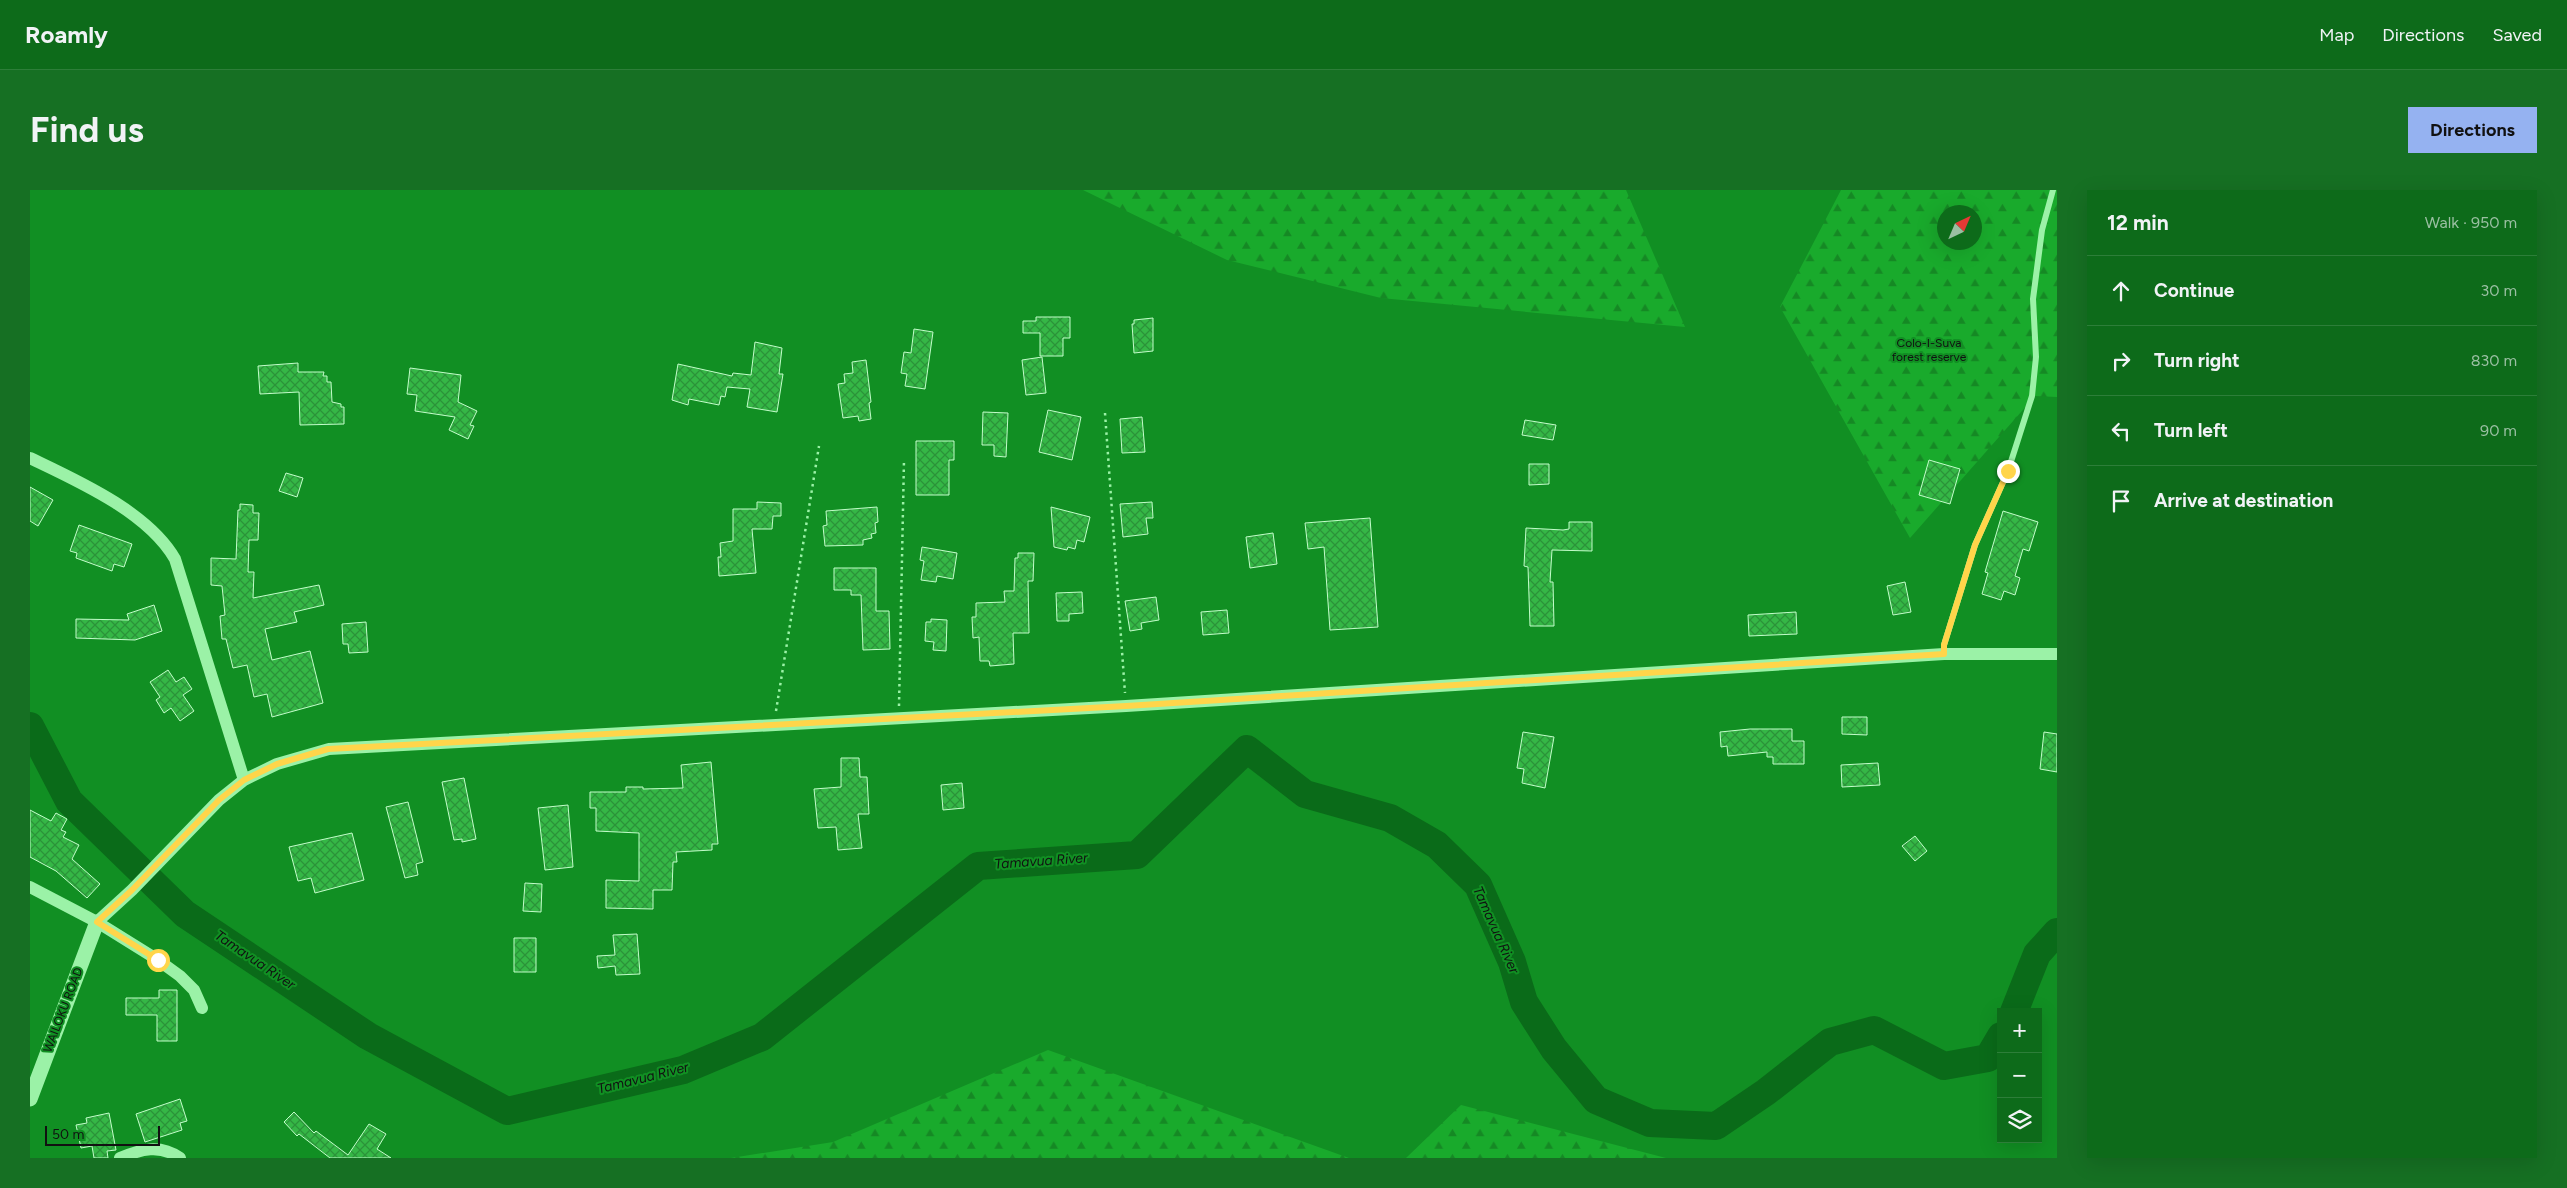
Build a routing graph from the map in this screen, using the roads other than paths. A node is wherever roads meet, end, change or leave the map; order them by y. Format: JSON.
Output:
{"nodes":[{"id":1,"x":2053,"y":190,"type":"edge"},
{"id":2,"x":30,"y":458,"type":"edge"},
{"id":3,"x":1944,"y":654,"type":"junction"},
{"id":4,"x":2057,"y":654,"type":"edge"},
{"id":5,"x":244,"y":780,"type":"junction"},
{"id":6,"x":30,"y":887,"type":"edge"},
{"id":7,"x":97,"y":922,"type":"junction"},
{"id":8,"x":202,"y":1008,"type":"dead end"},
{"id":9,"x":30,"y":1099,"type":"edge"},
{"id":10,"x":120,"y":1158,"type":"edge"},
{"id":11,"x":180,"y":1158,"type":"edge"}],
"edges":[{"from":1,"to":3,"type":"lane"},
{"from":2,"to":5,"type":"street"},
{"from":3,"to":4,"type":"street"},
{"from":3,"to":5,"type":"street"},
{"from":5,"to":7,"type":"street"},
{"from":6,"to":7,"type":"street"},
{"from":7,"to":8,"type":"street"},
{"from":7,"to":9,"type":"street","name":"WAILOKU ROAD"},
{"from":10,"to":11,"type":"street"}]}
